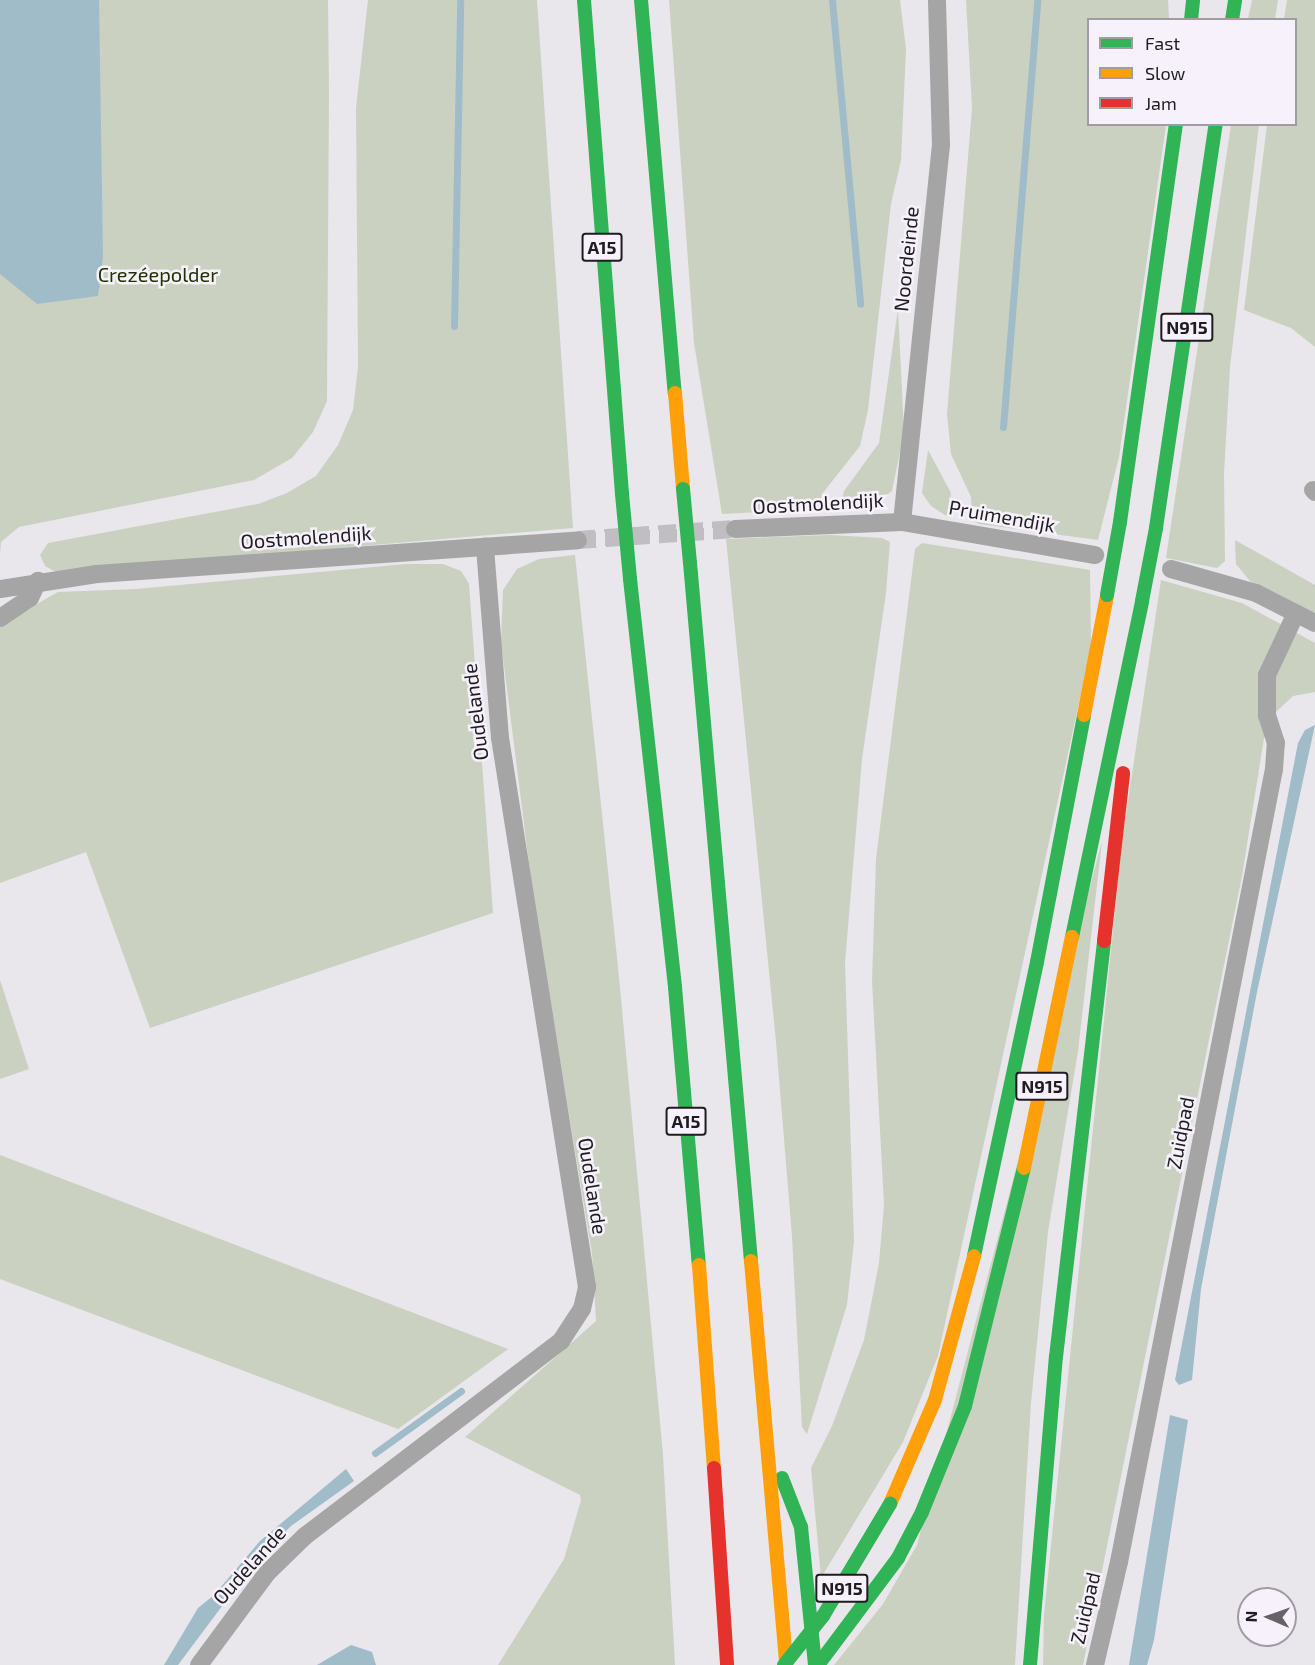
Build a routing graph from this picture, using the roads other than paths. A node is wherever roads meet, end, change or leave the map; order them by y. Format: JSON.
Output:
{"nodes":[{"id":1,"x":584,"y":0,"type":"edge"},
{"id":2,"x":641,"y":0,"type":"edge"},
{"id":3,"x":937,"y":0,"type":"edge"},
{"id":4,"x":1193,"y":0,"type":"edge"},
{"id":5,"x":1235,"y":0,"type":"edge"},
{"id":6,"x":1191,"y":18,"type":"edge"},
{"id":7,"x":1232,"y":18,"type":"edge"},
{"id":8,"x":1176,"y":126,"type":"edge"},
{"id":9,"x":1216,"y":126,"type":"edge"},
{"id":10,"x":902,"y":522,"type":"junction"},
{"id":11,"x":735,"y":529,"type":"tunnel mouth"},
{"id":12,"x":578,"y":540,"type":"tunnel mouth"},
{"id":13,"x":485,"y":547,"type":"junction"},
{"id":14,"x":1095,"y":555,"type":"dead end"},
{"id":15,"x":1171,"y":568,"type":"dead end"},
{"id":16,"x":38,"y":581,"type":"junction"},
{"id":17,"x":0,"y":589,"type":"edge"},
{"id":18,"x":1142,"y":601,"type":"junction"},
{"id":19,"x":1296,"y":613,"type":"junction"},
{"id":20,"x":0,"y":618,"type":"edge"},
{"id":21,"x":1315,"y":623,"type":"edge"},
{"id":22,"x":770,"y":1445,"type":"junction"},
{"id":23,"x":199,"y":1665,"type":"edge"},
{"id":24,"x":727,"y":1665,"type":"edge"},
{"id":25,"x":785,"y":1665,"type":"edge"},
{"id":26,"x":816,"y":1665,"type":"edge"},
{"id":27,"x":1030,"y":1665,"type":"edge"},
{"id":28,"x":1095,"y":1665,"type":"edge"}],
"edges":[{"from":1,"to":24,"type":"main road","number":"A15","bridge":true},
{"from":2,"to":22,"type":"main road","bridge":true},
{"from":3,"to":10,"type":"street","name":"Noordeinde"},
{"from":4,"to":6,"type":"main road"},
{"from":5,"to":7,"type":"main road"},
{"from":8,"to":25,"type":"main road","number":"N915","bridge":true},
{"from":9,"to":18,"type":"main road","number":"N915","bridge":true},
{"from":10,"to":11,"type":"street","name":"Oostmolendijk"},
{"from":10,"to":14,"type":"street","name":"Pruimendijk"},
{"from":12,"to":13,"type":"street","name":"Oostmolendijk"},
{"from":13,"to":16,"type":"street","name":"Oostmolendijk"},
{"from":13,"to":23,"type":"street","name":"Oudelande"},
{"from":15,"to":19,"type":"street"},
{"from":16,"to":17,"type":"street","name":"Oostmolendijk"},
{"from":16,"to":20,"type":"street"},
{"from":18,"to":26,"type":"main road","number":"N915"},
{"from":18,"to":27,"type":"main road","number":"N915"},
{"from":19,"to":21,"type":"street"},
{"from":19,"to":28,"type":"street","name":"Zuidpad"},
{"from":22,"to":25,"type":"main road"},
{"from":22,"to":26,"type":"main road"}]}
